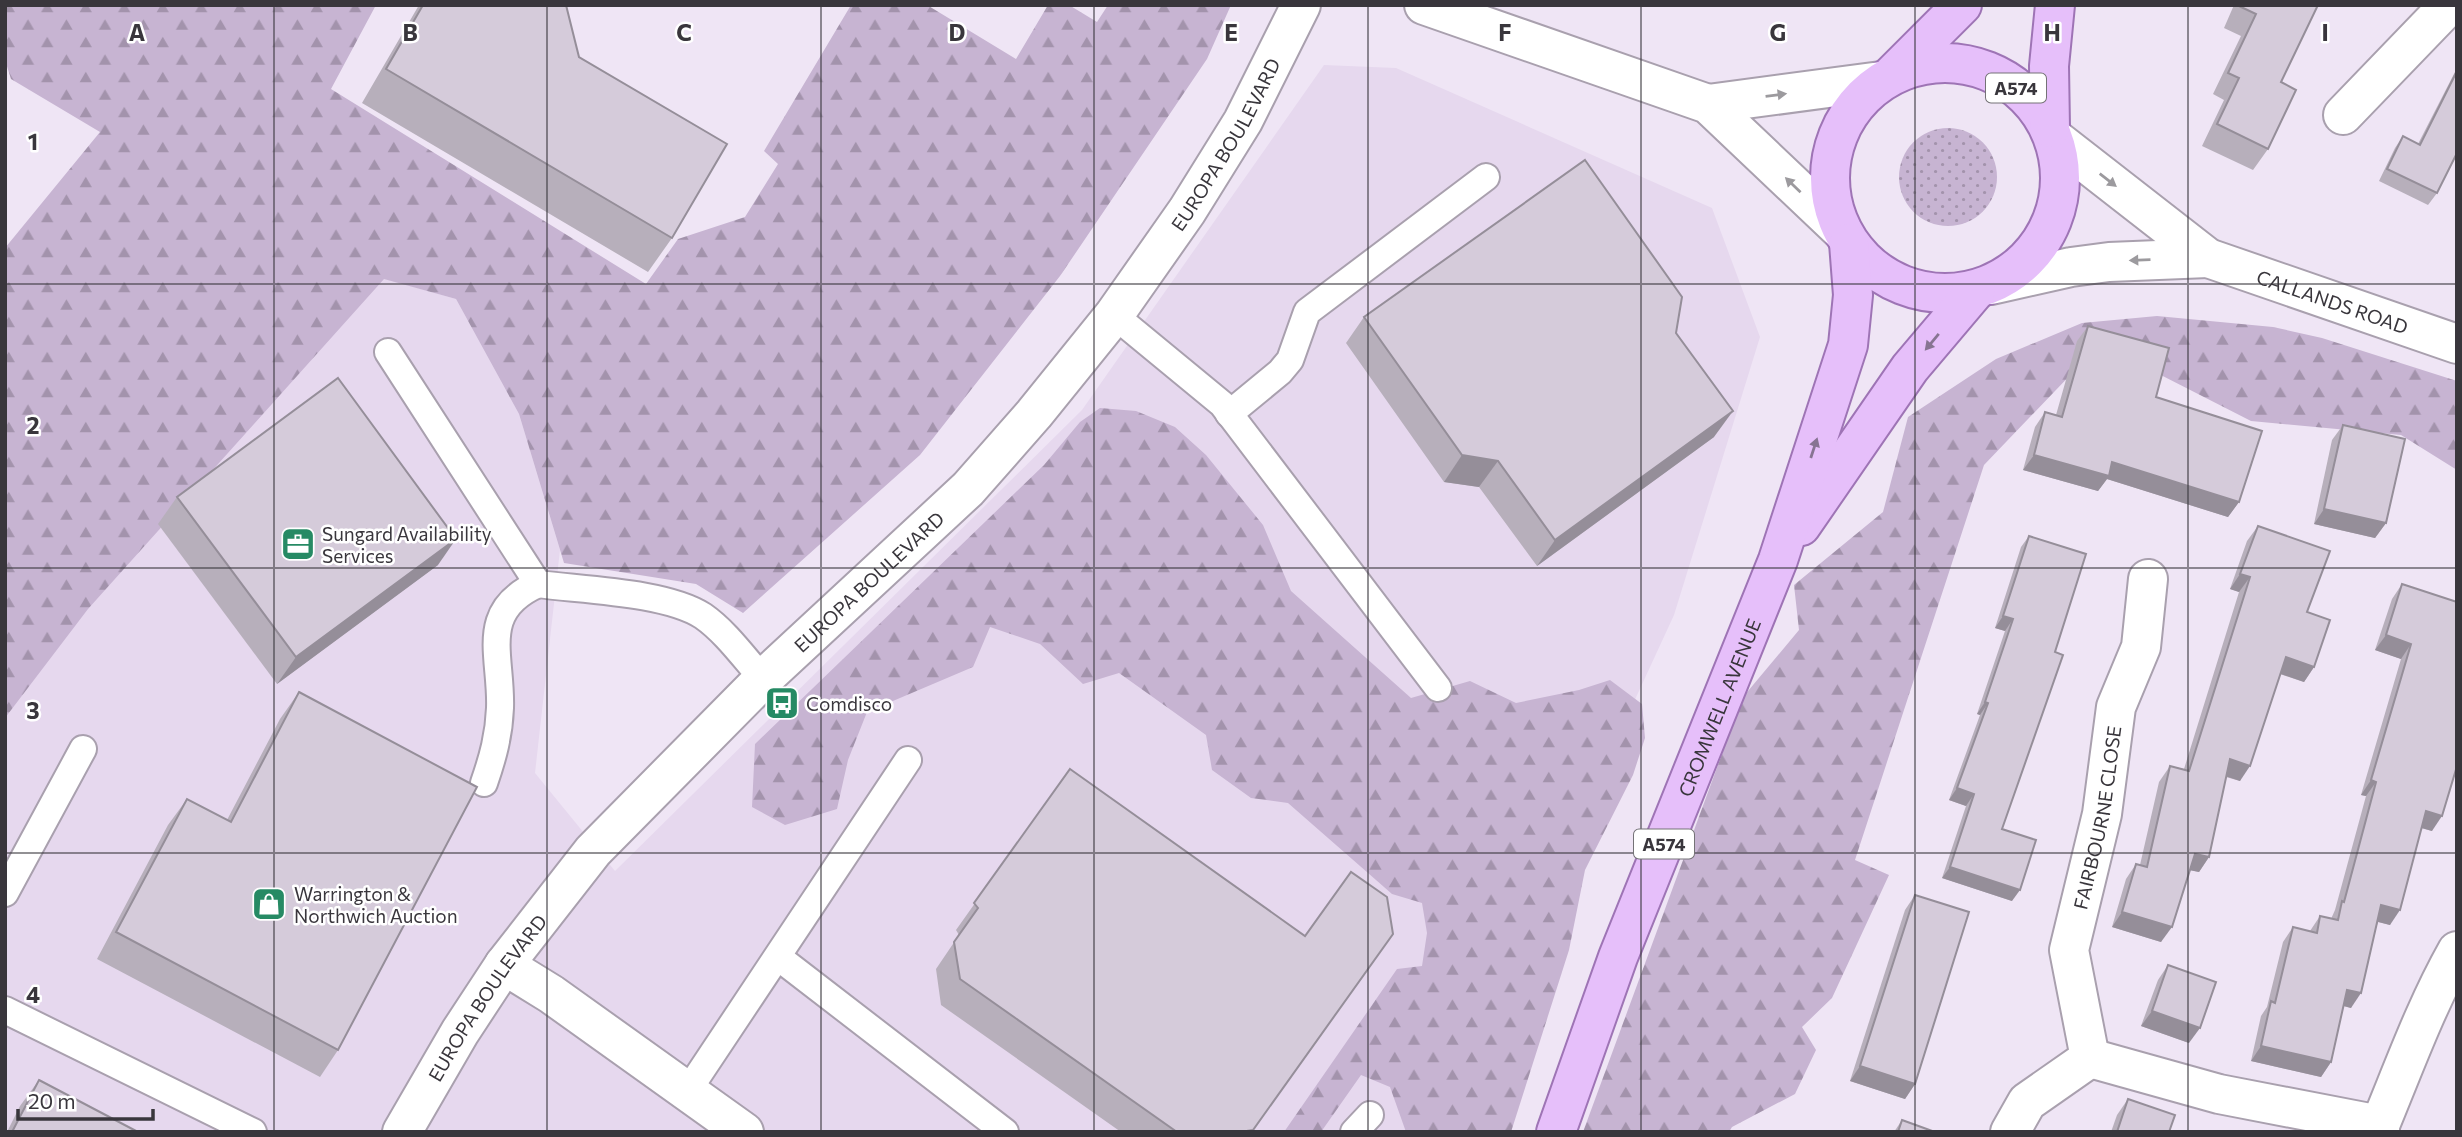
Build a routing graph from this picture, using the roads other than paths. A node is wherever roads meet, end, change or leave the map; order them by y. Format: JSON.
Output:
{"nodes":[{"id":1,"x":1301,"y":5,"type":"edge"},
{"id":2,"x":1424,"y":5,"type":"edge"},
{"id":3,"x":1962,"y":5,"type":"edge"},
{"id":4,"x":2054,"y":5,"type":"edge"},
{"id":5,"x":2449,"y":5,"type":"edge"},
{"id":6,"x":1886,"y":78,"type":"junction"},
{"id":7,"x":1708,"y":104,"type":"junction"},
{"id":8,"x":2343,"y":114,"type":"dead end"},
{"id":9,"x":2052,"y":133,"type":"junction"},
{"id":10,"x":1486,"y":177,"type":"dead end"},
{"id":11,"x":1846,"y":237,"type":"junction"},
{"id":12,"x":2208,"y":258,"type":"junction"},
{"id":13,"x":1984,"y":288,"type":"junction"},
{"id":14,"x":1114,"y":315,"type":"junction"},
{"id":15,"x":2457,"y":344,"type":"edge"},
{"id":16,"x":388,"y":352,"type":"dead end"},
{"id":17,"x":1229,"y":414,"type":"junction"},
{"id":18,"x":1778,"y":559,"type":"junction"},
{"id":19,"x":2148,"y":579,"type":"dead end"},
{"id":20,"x":538,"y":584,"type":"junction"},
{"id":21,"x":763,"y":680,"type":"junction"},
{"id":22,"x":1438,"y":688,"type":"dead end"},
{"id":23,"x":83,"y":749,"type":"dead end"},
{"id":24,"x":908,"y":760,"type":"dead end"},
{"id":25,"x":484,"y":783,"type":"dead end"},
{"id":26,"x":5,"y":893,"type":"edge"},
{"id":27,"x":2457,"y":951,"type":"edge"},
{"id":28,"x":778,"y":957,"type":"junction"},
{"id":29,"x":504,"y":965,"type":"junction"},
{"id":30,"x":5,"y":1010,"type":"edge"},
{"id":31,"x":2090,"y":1058,"type":"junction"},
{"id":32,"x":687,"y":1092,"type":"junction"},
{"id":33,"x":2380,"y":1128,"type":"edge"},
{"id":34,"x":253,"y":1132,"type":"edge"},
{"id":35,"x":402,"y":1132,"type":"edge"},
{"id":36,"x":744,"y":1132,"type":"edge"},
{"id":37,"x":1005,"y":1132,"type":"edge"},
{"id":38,"x":1556,"y":1132,"type":"edge"},
{"id":39,"x":2010,"y":1132,"type":"edge"}],
"edges":[{"from":1,"to":14,"type":"street","name":"EUROPA BOULEVARD"},
{"from":2,"to":7,"type":"street"},
{"from":3,"to":6,"type":"main road","number":"A574"},
{"from":4,"to":9,"type":"main road","number":"A574"},
{"from":5,"to":8,"type":"street"},
{"from":7,"to":6,"type":"street","one_way":true},
{"from":6,"to":9,"type":"main road","number":"A574"},
{"from":6,"to":11,"type":"main road","number":"A574"},
{"from":11,"to":7,"type":"street","one_way":true},
{"from":9,"to":12,"type":"street","name":"CALLANDS ROAD","one_way":true},
{"from":9,"to":13,"type":"main road","number":"A574"},
{"from":10,"to":17,"type":"lane"},
{"from":11,"to":13,"type":"main road","number":"A574"},
{"from":18,"to":11,"type":"main road","name":"CROMWELL AVENUE","number":"A574","one_way":true},
{"from":12,"to":13,"type":"street","name":"CALLANDS ROAD","one_way":true},
{"from":12,"to":15,"type":"street","name":"CALLANDS ROAD"},
{"from":13,"to":18,"type":"main road","name":"CROMWELL AVENUE","number":"A574","one_way":true},
{"from":14,"to":17,"type":"lane"},
{"from":14,"to":21,"type":"street","name":"EUROPA BOULEVARD"},
{"from":16,"to":20,"type":"lane"},
{"from":17,"to":22,"type":"lane"},
{"from":18,"to":38,"type":"main road","name":"CROMWELL AVENUE","number":"A574"},
{"from":19,"to":31,"type":"street","name":"FAIRBOURNE CLOSE"},
{"from":20,"to":21,"type":"lane"},
{"from":20,"to":25,"type":"lane"},
{"from":21,"to":29,"type":"street","name":"EUROPA BOULEVARD"},
{"from":23,"to":26,"type":"lane"},
{"from":24,"to":28,"type":"lane"},
{"from":27,"to":33,"type":"street"},
{"from":28,"to":32,"type":"lane"},
{"from":28,"to":37,"type":"lane"},
{"from":29,"to":32,"type":"street"},
{"from":29,"to":35,"type":"street","name":"EUROPA BOULEVARD"},
{"from":30,"to":34,"type":"lane"},
{"from":31,"to":33,"type":"street"},
{"from":31,"to":39,"type":"street"},
{"from":32,"to":36,"type":"street"}]}
